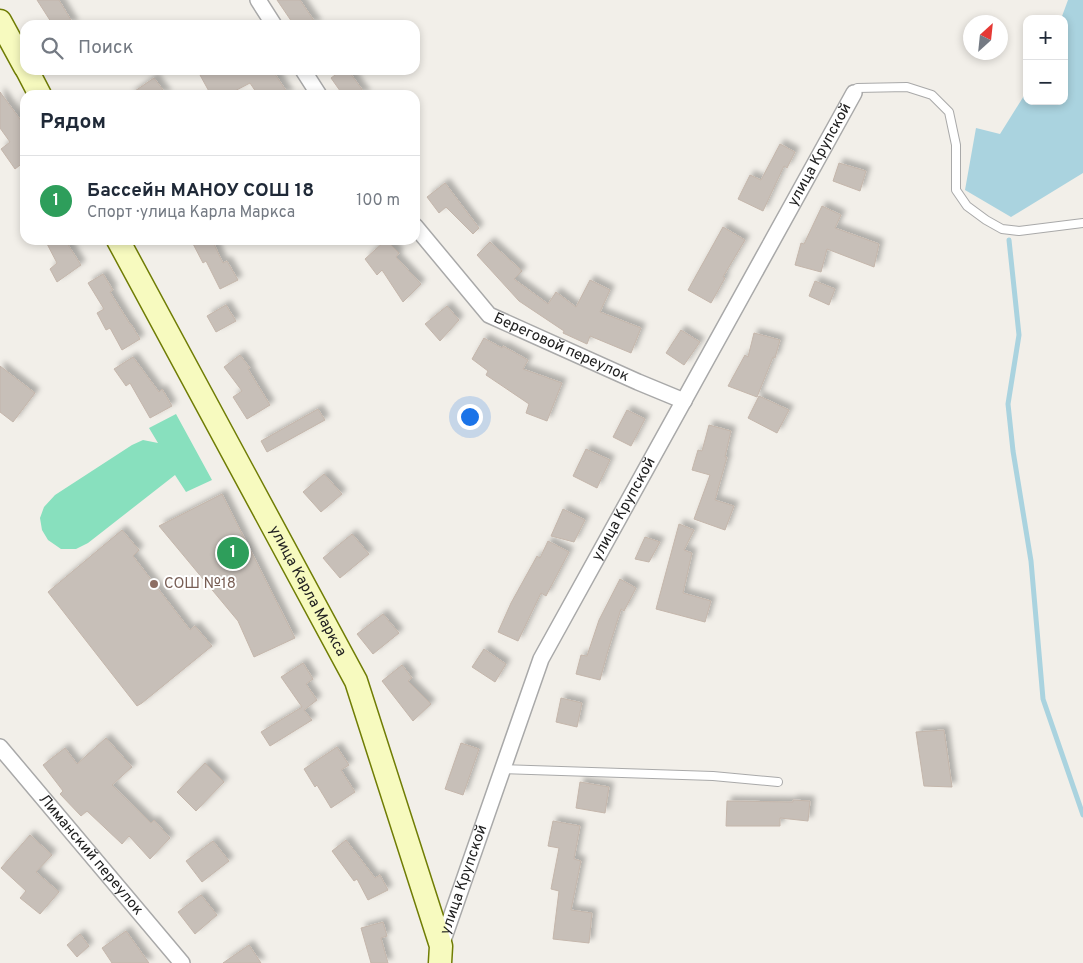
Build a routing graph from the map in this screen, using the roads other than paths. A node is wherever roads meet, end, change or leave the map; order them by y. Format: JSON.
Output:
{"nodes":[{"id":1,"x":258,"y":0,"type":"edge"},
{"id":2,"x":271,"y":20,"type":"edge"},
{"id":3,"x":0,"y":21,"type":"edge"},
{"id":4,"x":20,"y":57,"type":"edge"},
{"id":5,"x":30,"y":75,"type":"edge"},
{"id":6,"x":306,"y":75,"type":"edge"},
{"id":7,"x":37,"y":90,"type":"edge"},
{"id":8,"x":316,"y":90,"type":"edge"},
{"id":9,"x":854,"y":93,"type":"joint"},
{"id":10,"x":1083,"y":223,"type":"edge"},
{"id":11,"x":420,"y":232,"type":"edge"},
{"id":12,"x":121,"y":245,"type":"edge"},
{"id":13,"x":684,"y":401,"type":"junction"},
{"id":14,"x":0,"y":747,"type":"edge"},
{"id":15,"x":503,"y":769,"type":"junction"},
{"id":16,"x":778,"y":782,"type":"dead end"},
{"id":17,"x":440,"y":954,"type":"edge"},
{"id":18,"x":182,"y":963,"type":"edge"}],
"edges":[{"from":1,"to":2,"type":"street"},
{"from":3,"to":4,"type":"main road"},
{"from":5,"to":7,"type":"main road"},
{"from":6,"to":8,"type":"street"},
{"from":9,"to":10,"type":"lane"},
{"from":9,"to":13,"type":"street","name":"улица Крупской"},
{"from":11,"to":13,"type":"street","name":"Береговой переулок"},
{"from":12,"to":17,"type":"main road","name":"улица Карла Маркса"},
{"from":13,"to":15,"type":"street","name":"улица Крупской"},
{"from":14,"to":18,"type":"street","name":"Лиманский переулок"},
{"from":15,"to":16,"type":"lane"},
{"from":15,"to":17,"type":"street","name":"улица Крупской"}]}
